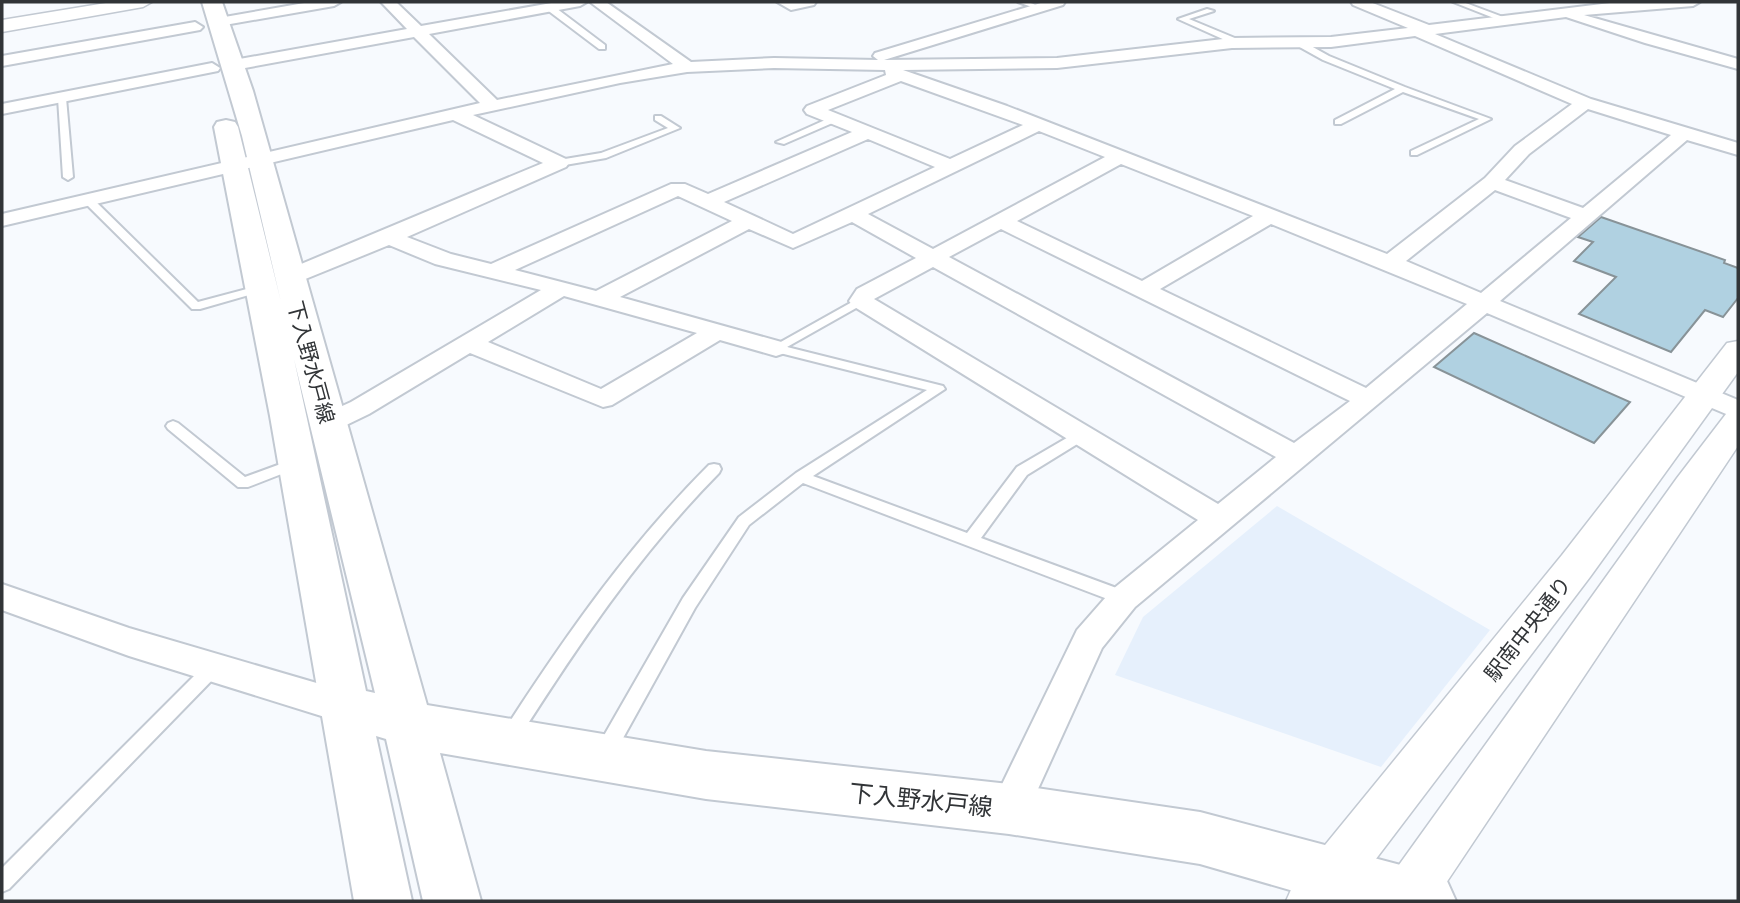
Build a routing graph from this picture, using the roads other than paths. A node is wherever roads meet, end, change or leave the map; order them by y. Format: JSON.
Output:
{"nodes":[{"id":1,"x":144,"y":2,"type":"edge"},
{"id":2,"x":334,"y":2,"type":"edge"},
{"id":3,"x":388,"y":2,"type":"edge"},
{"id":4,"x":580,"y":2,"type":"edge"},
{"id":5,"x":597,"y":2,"type":"edge"},
{"id":6,"x":784,"y":2,"type":"edge"},
{"id":7,"x":809,"y":2,"type":"edge"},
{"id":8,"x":1022,"y":2,"type":"edge"},
{"id":9,"x":1058,"y":2,"type":"edge"},
{"id":10,"x":1358,"y":2,"type":"edge"},
{"id":11,"x":1457,"y":2,"type":"edge"},
{"id":12,"x":1692,"y":2,"type":"edge"},
{"id":13,"x":549,"y":7,"type":"junction"},
{"id":14,"x":1040,"y":8,"type":"junction"},
{"id":15,"x":1210,"y":12,"type":"dead end"},
{"id":16,"x":203,"y":13,"type":"edge"},
{"id":17,"x":1567,"y":14,"type":"junction"},
{"id":18,"x":1507,"y":20,"type":"junction"},
{"id":19,"x":2,"y":26,"type":"edge"},
{"id":20,"x":418,"y":31,"type":"junction"},
{"id":21,"x":1423,"y":31,"type":"junction"},
{"id":22,"x":1239,"y":43,"type":"junction"},
{"id":23,"x":1299,"y":43,"type":"junction"},
{"id":24,"x":602,"y":47,"type":"dead end"},
{"id":25,"x":2,"y":61,"type":"edge"},
{"id":26,"x":866,"y":63,"type":"junction"},
{"id":27,"x":1738,"y":64,"type":"edge"},
{"id":28,"x":223,"y":66,"type":"junction"},
{"id":29,"x":687,"y":67,"type":"junction"},
{"id":30,"x":900,"y":75,"type":"junction"},
{"id":31,"x":1402,"y":89,"type":"junction"},
{"id":32,"x":62,"y":98,"type":"junction"},
{"id":33,"x":1585,"y":103,"type":"junction"},
{"id":34,"x":493,"y":106,"type":"junction"},
{"id":35,"x":2,"y":109,"type":"edge"},
{"id":36,"x":455,"y":114,"type":"junction"},
{"id":37,"x":658,"y":118,"type":"dead end"},
{"id":38,"x":834,"y":119,"type":"junction"},
{"id":39,"x":1338,"y":122,"type":"dead end"},
{"id":40,"x":1037,"y":125,"type":"junction"},
{"id":41,"x":868,"y":132,"type":"junction"},
{"id":42,"x":1684,"y":133,"type":"junction"},
{"id":43,"x":781,"y":142,"type":"dead end"},
{"id":44,"x":1738,"y":149,"type":"edge"},
{"id":45,"x":1414,"y":153,"type":"dead end"},
{"id":46,"x":1120,"y":158,"type":"junction"},
{"id":47,"x":248,"y":163,"type":"junction"},
{"id":48,"x":559,"y":163,"type":"junction"},
{"id":49,"x":952,"y":167,"type":"junction"},
{"id":50,"x":68,"y":177,"type":"dead end"},
{"id":51,"x":1492,"y":182,"type":"junction"},
{"id":52,"x":88,"y":200,"type":"junction"},
{"id":53,"x":709,"y":201,"type":"junction"},
{"id":54,"x":853,"y":214,"type":"junction"},
{"id":55,"x":1269,"y":216,"type":"junction"},
{"id":56,"x":1585,"y":216,"type":"junction"},
{"id":57,"x":2,"y":220,"type":"edge"},
{"id":58,"x":749,"y":221,"type":"junction"},
{"id":59,"x":1000,"y":221,"type":"junction"},
{"id":60,"x":389,"y":237,"type":"junction"},
{"id":61,"x":934,"y":257,"type":"junction"},
{"id":62,"x":1390,"y":263,"type":"junction"},
{"id":63,"x":494,"y":271,"type":"junction"},
{"id":64,"x":276,"y":282,"type":"junction"},
{"id":65,"x":561,"y":288,"type":"junction"},
{"id":66,"x":1142,"y":290,"type":"junction"},
{"id":67,"x":600,"y":298,"type":"junction"},
{"id":68,"x":861,"y":301,"type":"junction"},
{"id":69,"x":1486,"y":303,"type":"junction"},
{"id":70,"x":715,"y":333,"type":"junction"},
{"id":71,"x":470,"y":344,"type":"junction"},
{"id":72,"x":776,"y":348,"type":"junction"},
{"id":73,"x":1738,"y":351,"type":"edge"},
{"id":74,"x":1369,"y":400,"type":"junction"},
{"id":75,"x":1721,"y":403,"type":"edge"},
{"id":76,"x":1738,"y":422,"type":"edge"},
{"id":77,"x":328,"y":423,"type":"junction"},
{"id":78,"x":173,"y":426,"type":"dead end"},
{"id":79,"x":1082,"y":435,"type":"junction"},
{"id":80,"x":1296,"y":456,"type":"junction"},
{"id":81,"x":298,"y":462,"type":"junction"},
{"id":82,"x":714,"y":469,"type":"dead end"},
{"id":83,"x":801,"y":477,"type":"junction"},
{"id":84,"x":1219,"y":519,"type":"junction"},
{"id":85,"x":970,"y":541,"type":"junction"},
{"id":86,"x":2,"y":597,"type":"edge"},
{"id":87,"x":1124,"y":598,"type":"junction"},
{"id":88,"x":212,"y":668,"type":"junction"},
{"id":89,"x":344,"y":707,"type":"junction"},
{"id":90,"x":409,"y":724,"type":"junction"},
{"id":91,"x":506,"y":742,"type":"junction"},
{"id":92,"x":602,"y":758,"type":"junction"},
{"id":93,"x":1009,"y":809,"type":"junction"},
{"id":94,"x":2,"y":882,"type":"edge"},
{"id":95,"x":1322,"y":888,"type":"edge"},
{"id":96,"x":1413,"y":900,"type":"edge"},
{"id":97,"x":383,"y":901,"type":"edge"},
{"id":98,"x":452,"y":901,"type":"edge"}],
"edges":[{"from":1,"to":19,"type":"street"},
{"from":2,"to":16,"type":"street"},
{"from":3,"to":20,"type":"street"},
{"from":4,"to":13,"type":"street"},
{"from":5,"to":29,"type":"street"},
{"from":6,"to":7,"type":"street"},
{"from":8,"to":14,"type":"lane"},
{"from":9,"to":14,"type":"street"},
{"from":10,"to":21,"type":"street"},
{"from":11,"to":18,"type":"lane"},
{"from":12,"to":17,"type":"street"},
{"from":13,"to":20,"type":"street"},
{"from":13,"to":24,"type":"lane"},
{"from":14,"to":26,"type":"street"},
{"from":15,"to":22,"type":"lane"},
{"from":16,"to":25,"type":"street"},
{"from":16,"to":28,"type":"main road","name":"下入野水戸線"},
{"from":17,"to":18,"type":"street"},
{"from":17,"to":27,"type":"street"},
{"from":18,"to":21,"type":"street"},
{"from":20,"to":28,"type":"street"},
{"from":20,"to":34,"type":"street"},
{"from":21,"to":23,"type":"street"},
{"from":21,"to":33,"type":"street"},
{"from":22,"to":23,"type":"street"},
{"from":22,"to":26,"type":"street"},
{"from":23,"to":31,"type":"lane"},
{"from":26,"to":29,"type":"street"},
{"from":26,"to":30,"type":"street"},
{"from":28,"to":32,"type":"street"},
{"from":28,"to":47,"type":"main road","name":"下入野水戸線"},
{"from":29,"to":34,"type":"street"},
{"from":30,"to":38,"type":"street"},
{"from":30,"to":40,"type":"street"},
{"from":31,"to":39,"type":"lane"},
{"from":31,"to":45,"type":"lane"},
{"from":32,"to":35,"type":"street"},
{"from":32,"to":50,"type":"lane"},
{"from":33,"to":42,"type":"street"},
{"from":33,"to":51,"type":"street"},
{"from":34,"to":36,"type":"street"},
{"from":36,"to":47,"type":"street"},
{"from":36,"to":48,"type":"street"},
{"from":37,"to":48,"type":"lane"},
{"from":38,"to":41,"type":"street"},
{"from":38,"to":43,"type":"lane"},
{"from":40,"to":46,"type":"street"},
{"from":40,"to":49,"type":"street"},
{"from":41,"to":49,"type":"street"},
{"from":41,"to":53,"type":"street"},
{"from":42,"to":44,"type":"street"},
{"from":42,"to":56,"type":"street"},
{"from":46,"to":55,"type":"street"},
{"from":46,"to":59,"type":"street"},
{"from":47,"to":52,"type":"street"},
{"from":47,"to":64,"type":"main road","name":"下入野水戸線"},
{"from":48,"to":60,"type":"street"},
{"from":49,"to":54,"type":"street"},
{"from":51,"to":56,"type":"street"},
{"from":51,"to":62,"type":"street"},
{"from":52,"to":57,"type":"street"},
{"from":52,"to":64,"type":"lane"},
{"from":53,"to":58,"type":"street"},
{"from":53,"to":63,"type":"street"},
{"from":54,"to":58,"type":"street"},
{"from":54,"to":61,"type":"street"},
{"from":55,"to":62,"type":"street"},
{"from":55,"to":66,"type":"street"},
{"from":56,"to":69,"type":"street"},
{"from":58,"to":67,"type":"street"},
{"from":59,"to":61,"type":"street"},
{"from":59,"to":66,"type":"street"},
{"from":60,"to":63,"type":"street"},
{"from":60,"to":64,"type":"street"},
{"from":61,"to":68,"type":"street"},
{"from":61,"to":80,"type":"street"},
{"from":62,"to":69,"type":"street"},
{"from":63,"to":65,"type":"street"},
{"from":64,"to":77,"type":"main road","name":"下入野水戸線"},
{"from":64,"to":81,"type":"main road","name":"下入野水戸線"},
{"from":65,"to":67,"type":"street"},
{"from":65,"to":71,"type":"street"},
{"from":66,"to":74,"type":"street"},
{"from":67,"to":70,"type":"street"},
{"from":68,"to":72,"type":"lane"},
{"from":68,"to":79,"type":"street"},
{"from":69,"to":74,"type":"street"},
{"from":69,"to":75,"type":"street"},
{"from":70,"to":71,"type":"street"},
{"from":70,"to":72,"type":"street"},
{"from":71,"to":77,"type":"street"},
{"from":72,"to":83,"type":"lane"},
{"from":73,"to":75,"type":"street","name":"駅南中央通り"},
{"from":74,"to":80,"type":"street"},
{"from":75,"to":95,"type":"street","name":"駅南中央通り"},
{"from":76,"to":96,"type":"street"},
{"from":77,"to":90,"type":"main road","name":"下入野水戸線"},
{"from":78,"to":81,"type":"lane"},
{"from":79,"to":84,"type":"street"},
{"from":79,"to":85,"type":"lane"},
{"from":80,"to":84,"type":"street"},
{"from":81,"to":89,"type":"main road","name":"下入野水戸線"},
{"from":82,"to":91,"type":"lane"},
{"from":83,"to":85,"type":"lane"},
{"from":83,"to":92,"type":"lane"},
{"from":84,"to":87,"type":"street"},
{"from":85,"to":87,"type":"lane"},
{"from":86,"to":88,"type":"street"},
{"from":87,"to":93,"type":"street"},
{"from":88,"to":89,"type":"street"},
{"from":88,"to":94,"type":"lane"},
{"from":89,"to":90,"type":"main road","name":"下入野水戸線"},
{"from":89,"to":97,"type":"main road","name":"下入野水戸線"},
{"from":90,"to":91,"type":"main road","name":"下入野水戸線"},
{"from":90,"to":98,"type":"main road","name":"下入野水戸線"},
{"from":91,"to":92,"type":"main road","name":"下入野水戸線"},
{"from":92,"to":93,"type":"main road","name":"下入野水戸線"},
{"from":93,"to":95,"type":"main road","name":"下入野水戸線"},
{"from":95,"to":96,"type":"main road","name":"下入野水戸線"}]}
